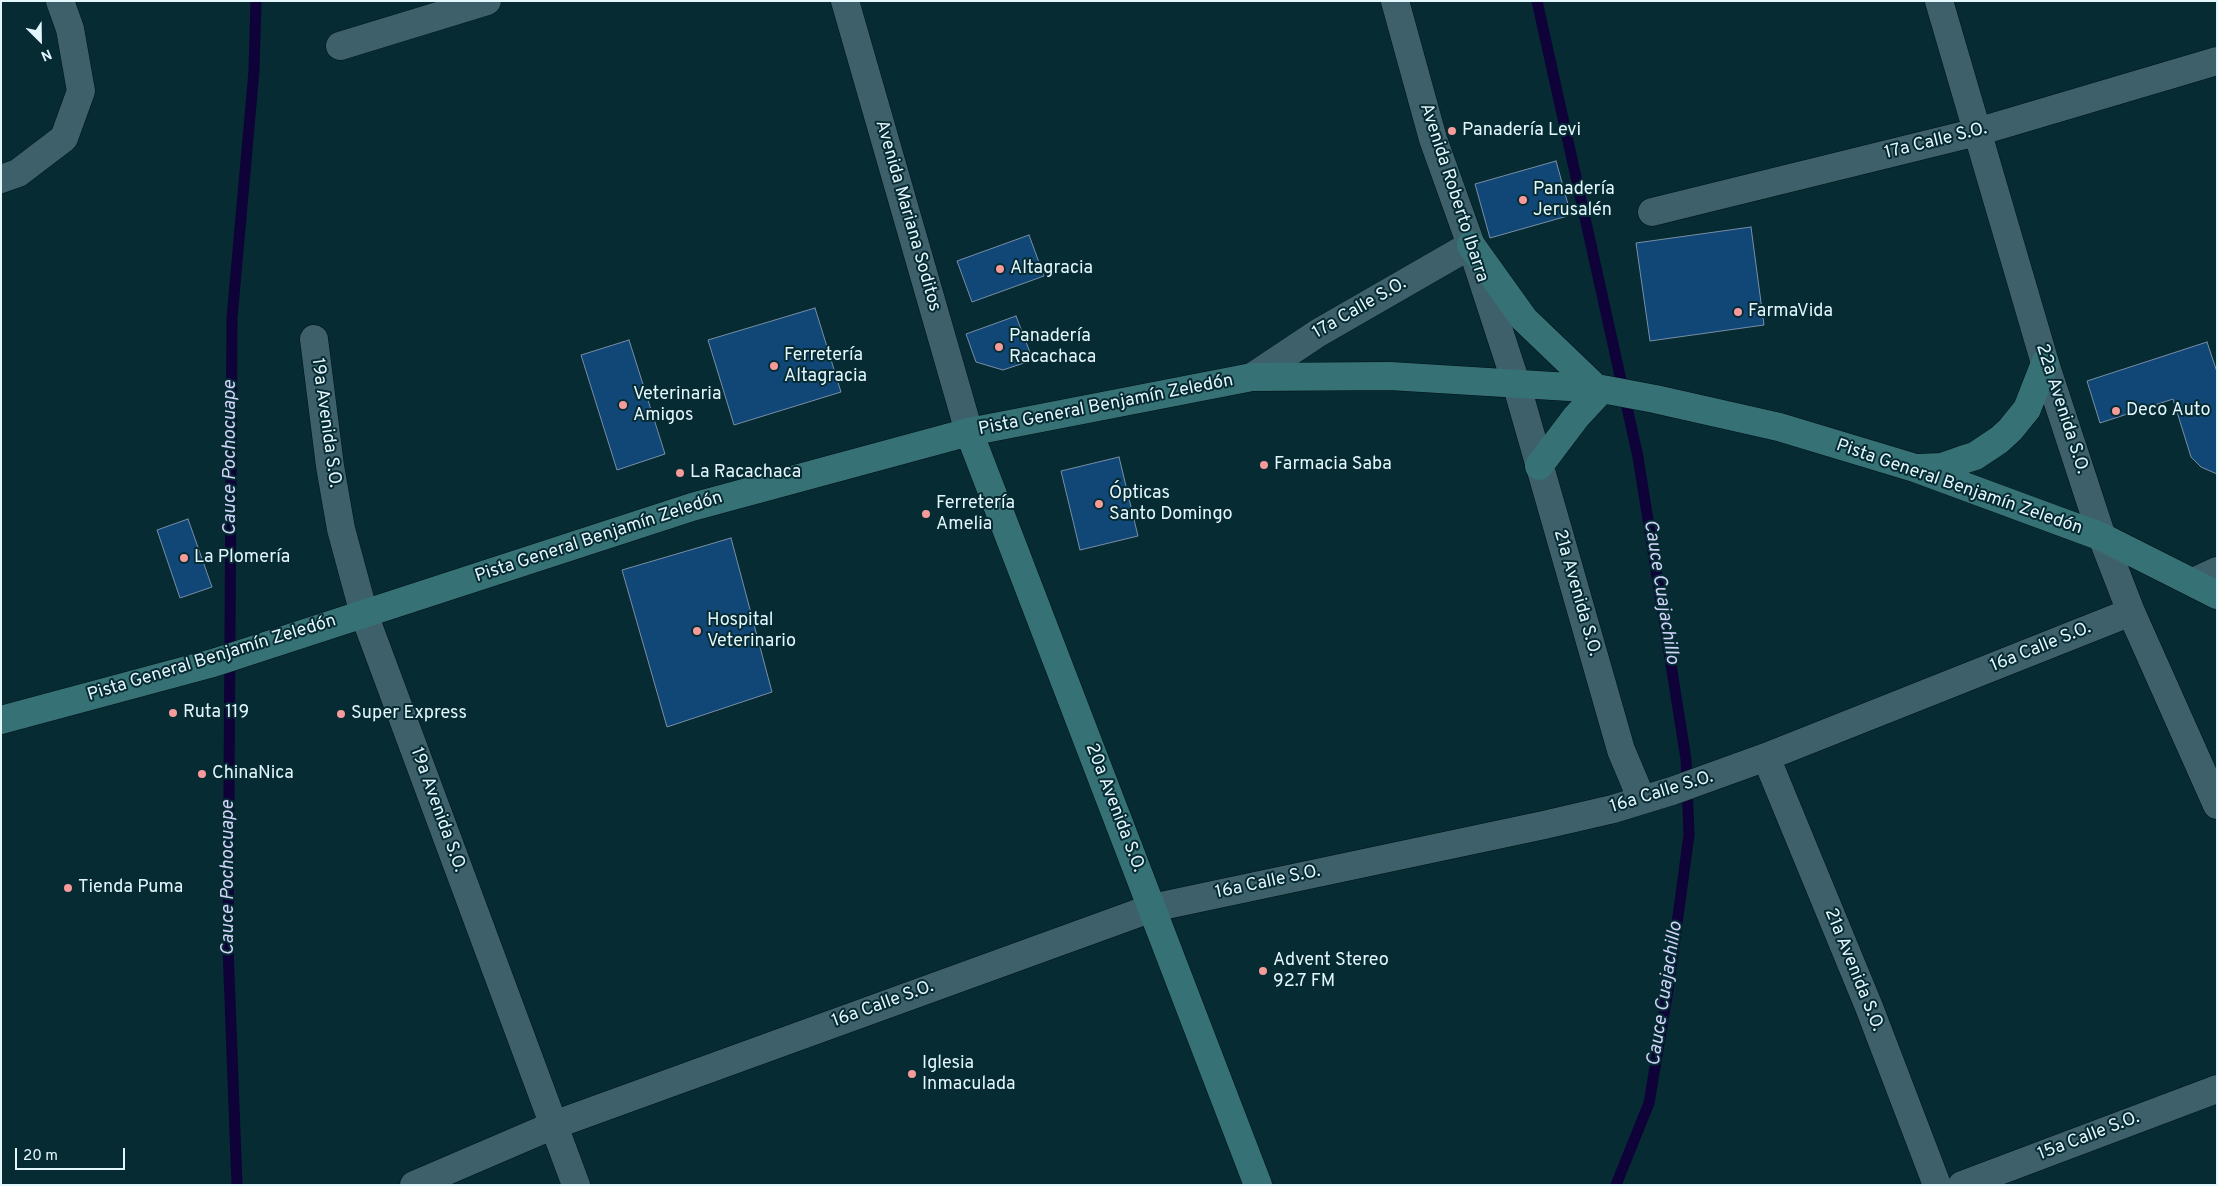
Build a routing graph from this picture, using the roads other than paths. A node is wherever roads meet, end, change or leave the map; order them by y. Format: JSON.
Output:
{"nodes":[{"id":1,"x":60,"y":1,"type":"edge"},
{"id":2,"x":486,"y":1,"type":"edge"},
{"id":3,"x":845,"y":1,"type":"edge"},
{"id":4,"x":1395,"y":1,"type":"edge"},
{"id":5,"x":1939,"y":1,"type":"edge"},
{"id":6,"x":340,"y":46,"type":"dead end"},
{"id":7,"x":2217,"y":61,"type":"edge"},
{"id":8,"x":1977,"y":132,"type":"junction"},
{"id":9,"x":1,"y":179,"type":"edge"},
{"id":10,"x":1652,"y":212,"type":"dead end"},
{"id":11,"x":1471,"y":245,"type":"junction"},
{"id":12,"x":314,"y":339,"type":"dead end"},
{"id":13,"x":2045,"y":363,"type":"junction"},
{"id":14,"x":1252,"y":378,"type":"junction"},
{"id":15,"x":1516,"y":383,"type":"junction"},
{"id":16,"x":1603,"y":389,"type":"junction"},
{"id":17,"x":969,"y":432,"type":"junction"},
{"id":18,"x":1539,"y":466,"type":"junction"},
{"id":19,"x":1915,"y":468,"type":"junction"},
{"id":20,"x":2102,"y":537,"type":"junction"},
{"id":21,"x":2205,"y":576,"type":"edge"},
{"id":22,"x":2217,"y":595,"type":"edge"},
{"id":23,"x":2131,"y":612,"type":"junction"},
{"id":24,"x":364,"y":614,"type":"junction"},
{"id":25,"x":1,"y":720,"type":"edge"},
{"id":26,"x":1766,"y":757,"type":"junction"},
{"id":27,"x":1642,"y":800,"type":"junction"},
{"id":28,"x":2217,"y":805,"type":"edge"},
{"id":29,"x":1152,"y":908,"type":"junction"},
{"id":30,"x":2217,"y":1089,"type":"edge"},
{"id":31,"x":554,"y":1125,"type":"junction"},
{"id":32,"x":414,"y":1185,"type":"edge"},
{"id":33,"x":576,"y":1185,"type":"edge"},
{"id":34,"x":1258,"y":1185,"type":"edge"},
{"id":35,"x":1937,"y":1185,"type":"edge"},
{"id":36,"x":1962,"y":1185,"type":"edge"}],
"edges":[{"from":1,"to":9,"type":"street"},
{"from":2,"to":6,"type":"street"},
{"from":3,"to":17,"type":"street","name":"Avenida Mariana Soditos"},
{"from":4,"to":11,"type":"street","name":"Avenida Roberto Ibarra"},
{"from":5,"to":8,"type":"street","name":"22a Avenida S.O."},
{"from":7,"to":8,"type":"street","name":"17a Calle S.O."},
{"from":8,"to":10,"type":"street","name":"17a Calle S.O."},
{"from":8,"to":13,"type":"street","name":"22a Avenida S.O."},
{"from":11,"to":14,"type":"street","name":"17a Calle S.O."},
{"from":11,"to":15,"type":"street","name":"Avenida Roberto Ibarra"},
{"from":11,"to":16,"type":"main road"},
{"from":12,"to":24,"type":"street","name":"19a Avenida S.O."},
{"from":13,"to":19,"type":"main road"},
{"from":13,"to":20,"type":"street","name":"22a Avenida S.O."},
{"from":14,"to":15,"type":"main road","name":"Pista General Benjamín Zeledón"},
{"from":14,"to":17,"type":"main road","name":"Pista General Benjamín Zeledón"},
{"from":15,"to":16,"type":"main road","name":"Pista General Benjamín Zeledón"},
{"from":15,"to":18,"type":"street","name":"21a Avenida S.O."},
{"from":16,"to":18,"type":"main road"},
{"from":16,"to":19,"type":"main road","name":"Pista General Benjamín Zeledón"},
{"from":17,"to":24,"type":"main road","name":"Pista General Benjamín Zeledón"},
{"from":17,"to":29,"type":"main road","name":"20a Avenida S.O."},
{"from":18,"to":27,"type":"street","name":"21a Avenida S.O."},
{"from":19,"to":20,"type":"main road","name":"Pista General Benjamín Zeledón"},
{"from":20,"to":21,"type":"main road","name":"Pista General Benjamín Zeledón"},
{"from":20,"to":23,"type":"street","name":"22a Avenida S.O."},
{"from":21,"to":22,"type":"main road","name":"Pista General Benjamín Zeledón"},
{"from":23,"to":26,"type":"street","name":"16a Calle S.O."},
{"from":23,"to":28,"type":"street","name":"22a Avenida S.O."},
{"from":24,"to":25,"type":"main road","name":"Pista General Benjamín Zeledón"},
{"from":24,"to":31,"type":"street","name":"19a Avenida S.O."},
{"from":26,"to":27,"type":"street","name":"16a Calle S.O."},
{"from":26,"to":35,"type":"street","name":"21a Avenida S.O."},
{"from":27,"to":29,"type":"street","name":"16a Calle S.O."},
{"from":29,"to":31,"type":"street","name":"16a Calle S.O."},
{"from":29,"to":34,"type":"main road","name":"20a Avenida S.O."},
{"from":30,"to":36,"type":"street","name":"15a Calle S.O."},
{"from":31,"to":32,"type":"street","name":"16a Calle S.O."},
{"from":31,"to":33,"type":"street","name":"19a Avenida S.O."}]}
